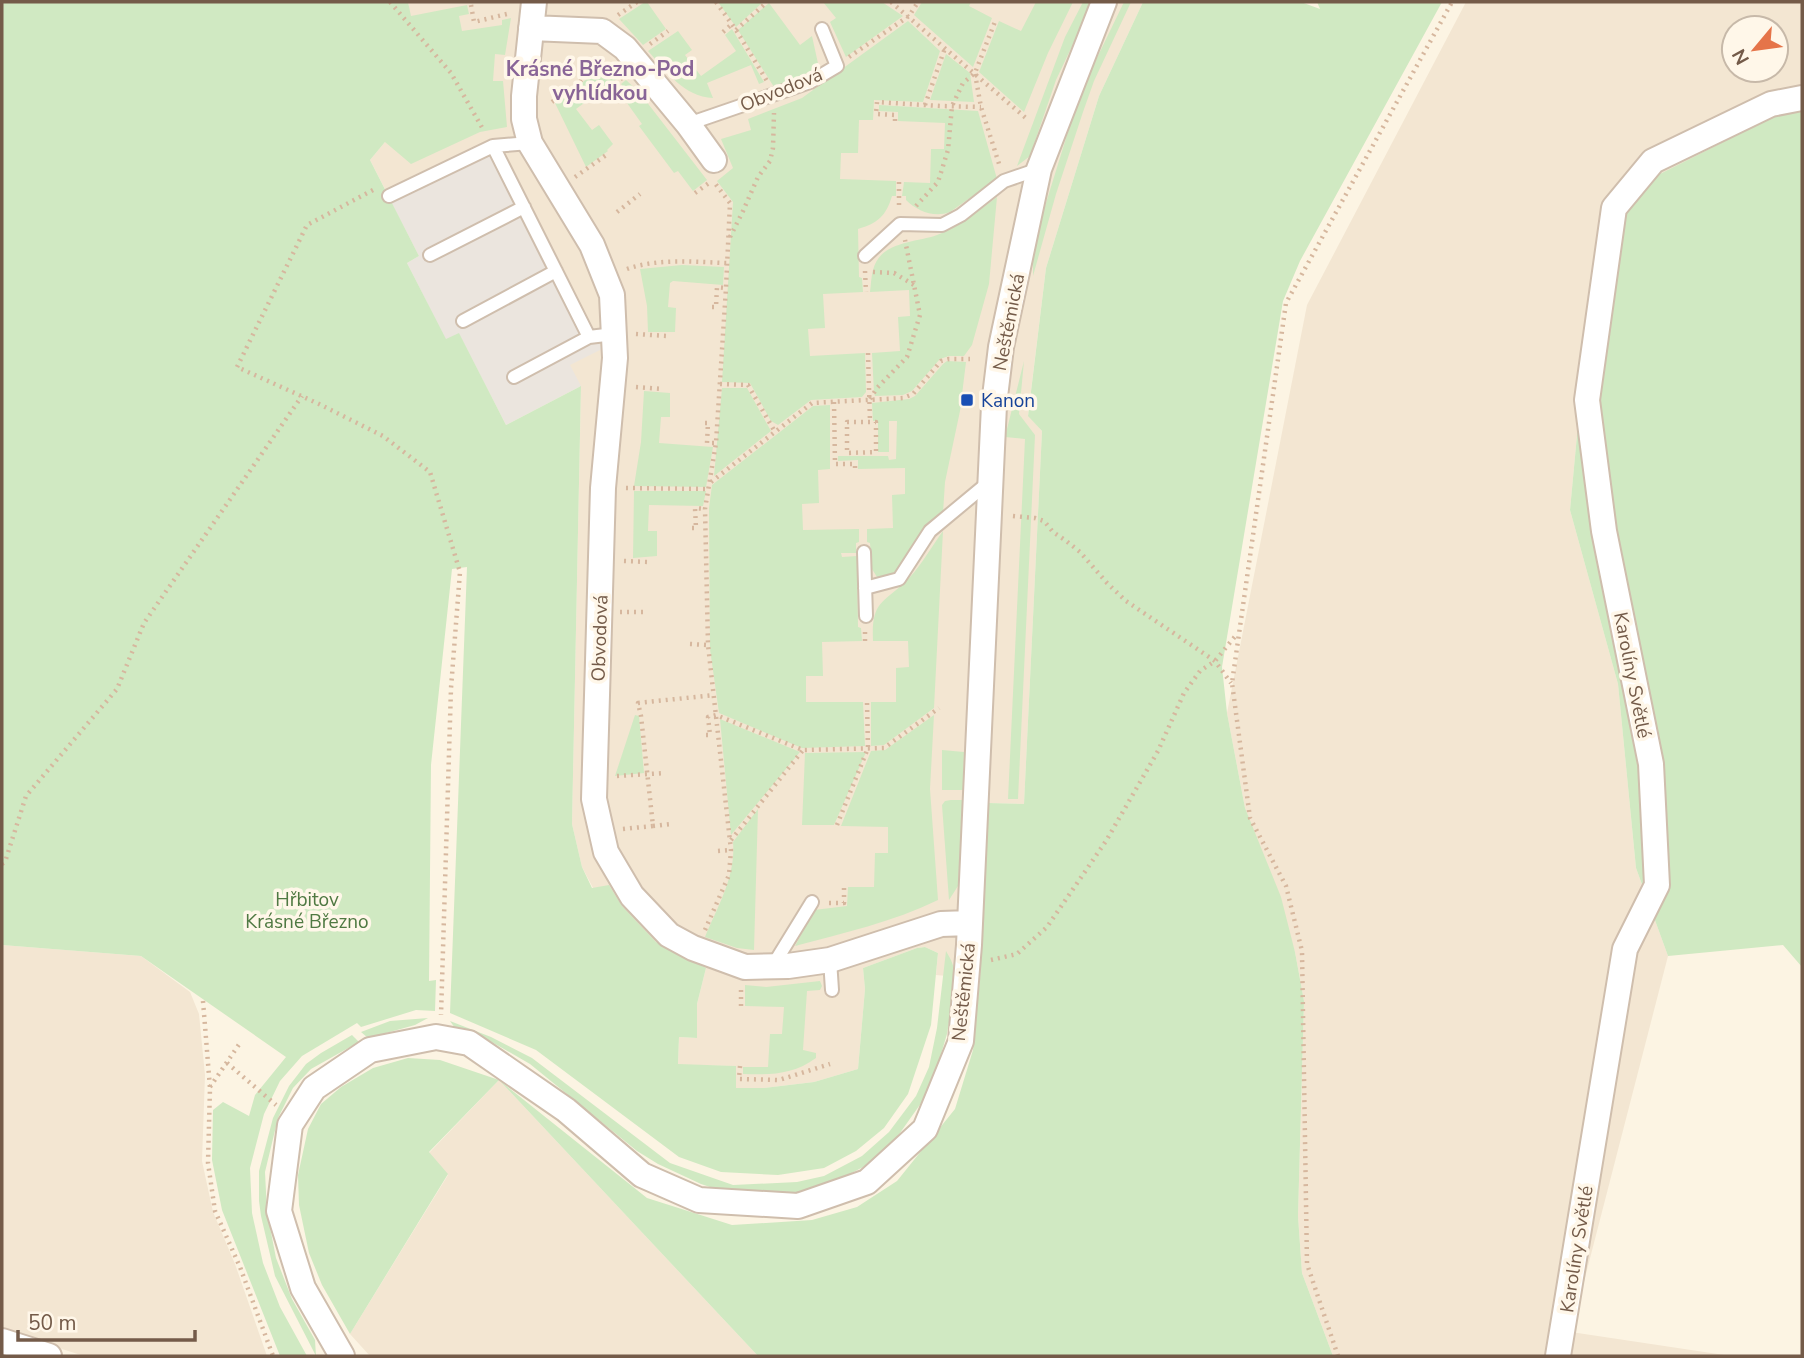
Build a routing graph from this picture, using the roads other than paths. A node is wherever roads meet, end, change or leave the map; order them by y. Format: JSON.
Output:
{"nodes":[{"id":1,"x":534,"y":2,"type":"edge"},
{"id":2,"x":1104,"y":2,"type":"edge"},
{"id":3,"x":531,"y":28,"type":"junction"},
{"id":4,"x":822,"y":29,"type":"dead end"},
{"id":5,"x":1802,"y":99,"type":"edge"},
{"id":6,"x":688,"y":124,"type":"junction"},
{"id":7,"x":530,"y":143,"type":"junction"},
{"id":8,"x":493,"y":146,"type":"junction"},
{"id":9,"x":713,"y":160,"type":"dead end"},
{"id":10,"x":1039,"y":169,"type":"junction"},
{"id":11,"x":389,"y":196,"type":"road end"},
{"id":12,"x":524,"y":207,"type":"junction"},
{"id":13,"x":430,"y":255,"type":"dead end"},
{"id":14,"x":865,"y":256,"type":"dead end"},
{"id":15,"x":556,"y":271,"type":"junction"},
{"id":16,"x":463,"y":321,"type":"dead end"},
{"id":17,"x":614,"y":334,"type":"junction"},
{"id":18,"x":589,"y":337,"type":"junction"},
{"id":19,"x":514,"y":377,"type":"dead end"},
{"id":20,"x":992,"y":479,"type":"junction"},
{"id":21,"x":864,"y":552,"type":"dead end"},
{"id":22,"x":865,"y":588,"type":"junction"},
{"id":23,"x":866,"y":616,"type":"dead end"},
{"id":24,"x":811,"y":902,"type":"dead end"},
{"id":25,"x":970,"y":923,"type":"junction"},
{"id":26,"x":830,"y":960,"type":"junction"},
{"id":27,"x":772,"y":967,"type":"junction"},
{"id":28,"x":832,"y":990,"type":"dead end"},
{"id":29,"x":2,"y":1341,"type":"edge"},
{"id":30,"x":48,"y":1356,"type":"edge"},
{"id":31,"x":342,"y":1356,"type":"edge"},
{"id":32,"x":1558,"y":1356,"type":"edge"}],
"edges":[{"from":1,"to":3,"type":"street","name":"Obvodová"},
{"from":2,"to":10,"type":"street","name":"Neštěmická"},
{"from":3,"to":6,"type":"street"},
{"from":3,"to":7,"type":"street","name":"Obvodová"},
{"from":4,"to":6,"type":"lane","name":"Obvodová"},
{"from":5,"to":32,"type":"street","name":"Karolíny Světlé"},
{"from":6,"to":9,"type":"street"},
{"from":7,"to":8,"type":"lane"},
{"from":7,"to":17,"type":"street","name":"Obvodová"},
{"from":8,"to":11,"type":"lane"},
{"from":8,"to":12,"type":"lane"},
{"from":10,"to":14,"type":"lane"},
{"from":10,"to":20,"type":"street","name":"Neštěmická"},
{"from":12,"to":13,"type":"lane"},
{"from":12,"to":15,"type":"lane"},
{"from":15,"to":16,"type":"lane"},
{"from":15,"to":18,"type":"lane"},
{"from":17,"to":18,"type":"lane"},
{"from":17,"to":27,"type":"street","name":"Obvodová"},
{"from":18,"to":19,"type":"lane"},
{"from":20,"to":22,"type":"lane"},
{"from":20,"to":25,"type":"street","name":"Neštěmická"},
{"from":21,"to":22,"type":"lane"},
{"from":22,"to":23,"type":"lane"},
{"from":24,"to":27,"type":"lane"},
{"from":25,"to":26,"type":"street","name":"Obvodová"},
{"from":25,"to":31,"type":"street","name":"Neštěmická"},
{"from":26,"to":27,"type":"street","name":"Obvodová"},
{"from":26,"to":28,"type":"lane"},
{"from":29,"to":30,"type":"street"}]}
